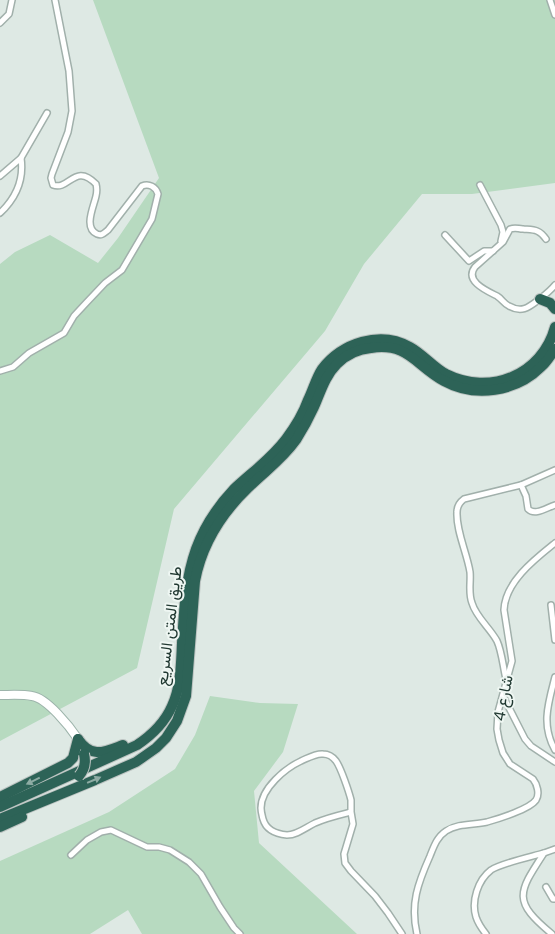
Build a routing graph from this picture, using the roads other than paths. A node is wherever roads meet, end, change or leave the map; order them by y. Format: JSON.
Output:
{"nodes":[{"id":1,"x":12,"y":0,"type":"edge"},
{"id":2,"x":55,"y":0,"type":"edge"},
{"id":3,"x":550,"y":0,"type":"edge"},
{"id":4,"x":555,"y":15,"type":"edge"},
{"id":5,"x":0,"y":23,"type":"edge"},
{"id":6,"x":47,"y":114,"type":"dead end"},
{"id":7,"x":21,"y":158,"type":"junction"},
{"id":8,"x":0,"y":176,"type":"edge"},
{"id":9,"x":480,"y":185,"type":"dead end"},
{"id":10,"x":0,"y":213,"type":"edge"},
{"id":11,"x":445,"y":235,"type":"dead end"},
{"id":12,"x":546,"y":239,"type":"dead end"},
{"id":13,"x":501,"y":244,"type":"junction"},
{"id":14,"x":493,"y":251,"type":"junction"},
{"id":15,"x":555,"y":285,"type":"edge"},
{"id":16,"x":540,"y":299,"type":"junction"},
{"id":17,"x":555,"y":309,"type":"edge"},
{"id":18,"x":555,"y":328,"type":"edge"},
{"id":19,"x":555,"y":349,"type":"edge"},
{"id":20,"x":0,"y":371,"type":"edge"},
{"id":21,"x":555,"y":470,"type":"edge"},
{"id":22,"x":521,"y":485,"type":"junction"},
{"id":23,"x":555,"y":505,"type":"edge"},
{"id":24,"x":555,"y":543,"type":"edge"},
{"id":25,"x":551,"y":605,"type":"dead end"},
{"id":26,"x":555,"y":640,"type":"edge"},
{"id":27,"x":555,"y":677,"type":"edge"},
{"id":28,"x":506,"y":679,"type":"junction"},
{"id":29,"x":0,"y":695,"type":"edge"},
{"id":30,"x":503,"y":696,"type":"junction"},
{"id":31,"x":174,"y":701,"type":"junction"},
{"id":32,"x":81,"y":746,"type":"junction"},
{"id":33,"x":555,"y":750,"type":"edge"},
{"id":34,"x":555,"y":762,"type":"edge"},
{"id":35,"x":0,"y":797,"type":"edge"},
{"id":36,"x":43,"y":802,"type":"junction"},
{"id":37,"x":0,"y":807,"type":"edge"},
{"id":38,"x":351,"y":812,"type":"junction"},
{"id":39,"x":0,"y":813,"type":"edge"},
{"id":40,"x":0,"y":819,"type":"edge"},
{"id":41,"x":0,"y":827,"type":"edge"},
{"id":42,"x":555,"y":845,"type":"edge"},
{"id":43,"x":553,"y":850,"type":"edge"},
{"id":44,"x":544,"y":853,"type":"junction"},
{"id":45,"x":71,"y":855,"type":"dead end"},
{"id":46,"x":546,"y":887,"type":"dead end"},
{"id":47,"x":555,"y":899,"type":"edge"},
{"id":48,"x":240,"y":934,"type":"edge"},
{"id":49,"x":402,"y":934,"type":"edge"},
{"id":50,"x":417,"y":934,"type":"edge"},
{"id":51,"x":486,"y":934,"type":"edge"},
{"id":52,"x":552,"y":934,"type":"edge"}],
"edges":[{"from":1,"to":5,"type":"street"},
{"from":2,"to":20,"type":"street"},
{"from":3,"to":4,"type":"street"},
{"from":6,"to":7,"type":"street"},
{"from":7,"to":8,"type":"street"},
{"from":7,"to":10,"type":"street"},
{"from":9,"to":13,"type":"street"},
{"from":11,"to":14,"type":"street"},
{"from":12,"to":13,"type":"street"},
{"from":13,"to":14,"type":"street"},
{"from":14,"to":16,"type":"street"},
{"from":15,"to":16,"type":"street"},
{"from":16,"to":17,"type":"highway"},
{"from":18,"to":31,"type":"highway","name":"طريق المتن السريع"},
{"from":36,"to":19,"type":"highway","name":"طريق المتن السريع","one_way":true},
{"from":21,"to":22,"type":"street"},
{"from":22,"to":23,"type":"street"},
{"from":22,"to":28,"type":"street"},
{"from":24,"to":28,"type":"street","name":"شارع 4"},
{"from":25,"to":26,"type":"street"},
{"from":27,"to":33,"type":"street"},
{"from":28,"to":30,"type":"street","name":"شارع 4"},
{"from":29,"to":32,"type":"main road"},
{"from":30,"to":34,"type":"street"},
{"from":30,"to":50,"type":"street","name":"شارع 4"},
{"from":31,"to":32,"type":"highway"},
{"from":31,"to":37,"type":"highway","name":"طريق المتن السريع"},
{"from":32,"to":35,"type":"highway","one_way":true},
{"from":32,"to":39,"type":"highway","bridge":true},
{"from":36,"to":40,"type":"highway","name":"طريق المتن السريع"},
{"from":36,"to":41,"type":"highway"},
{"from":38,"to":38,"type":"street"},
{"from":38,"to":49,"type":"street"},
{"from":42,"to":43,"type":"street"},
{"from":43,"to":44,"type":"street"},
{"from":44,"to":51,"type":"street"},
{"from":44,"to":52,"type":"street"},
{"from":45,"to":48,"type":"street"},
{"from":46,"to":47,"type":"street"}]}
